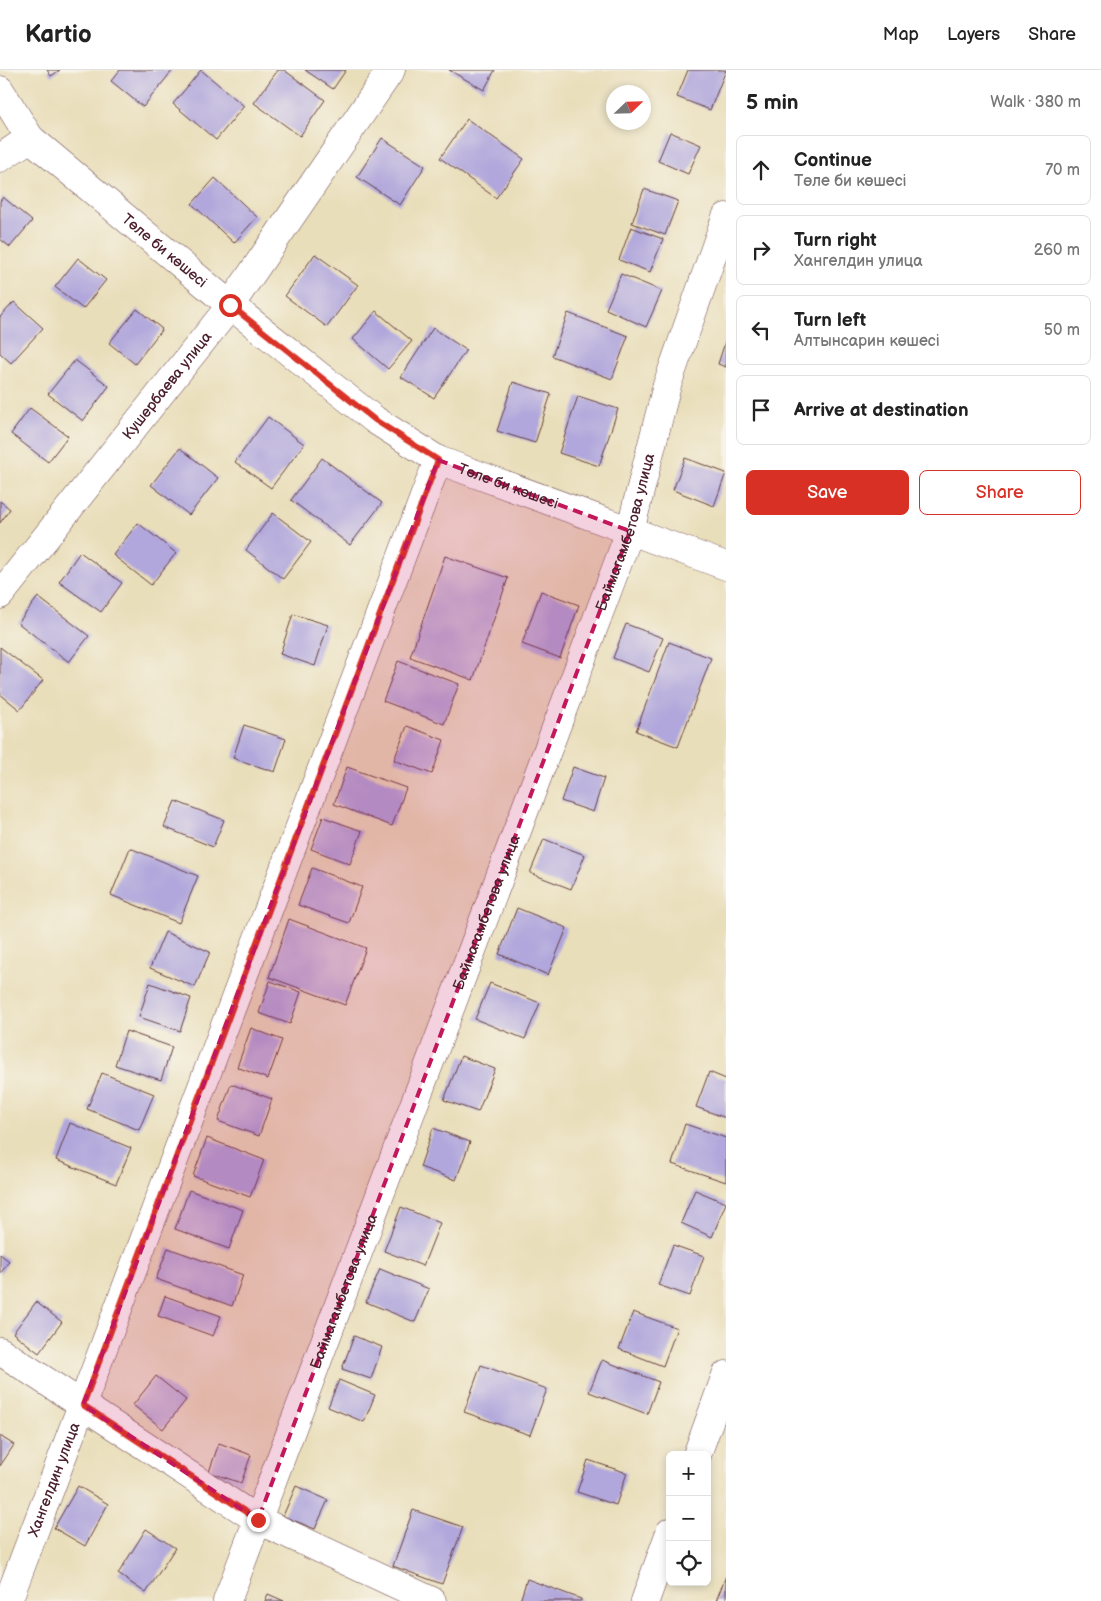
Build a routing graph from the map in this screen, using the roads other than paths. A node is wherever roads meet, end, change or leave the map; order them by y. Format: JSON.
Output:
{"nodes":[{"id":1,"x":391,"y":70,"type":"edge"},
{"id":2,"x":0,"y":90,"type":"edge"},
{"id":3,"x":30,"y":138,"type":"junction"},
{"id":4,"x":0,"y":158,"type":"edge"},
{"id":5,"x":726,"y":217,"type":"edge"},
{"id":6,"x":230,"y":305,"type":"junction"},
{"id":7,"x":438,"y":460,"type":"junction"},
{"id":8,"x":630,"y":530,"type":"junction"},
{"id":9,"x":726,"y":566,"type":"edge"},
{"id":10,"x":0,"y":595,"type":"edge"},
{"id":11,"x":0,"y":1351,"type":"edge"},
{"id":12,"x":726,"y":1375,"type":"edge"},
{"id":13,"x":83,"y":1405,"type":"junction"},
{"id":14,"x":698,"y":1451,"type":"edge"},
{"id":15,"x":258,"y":1520,"type":"junction"},
{"id":16,"x":667,"y":1541,"type":"edge"},
{"id":17,"x":8,"y":1601,"type":"edge"},
{"id":18,"x":227,"y":1601,"type":"edge"},
{"id":19,"x":432,"y":1601,"type":"edge"},
{"id":20,"x":645,"y":1601,"type":"edge"}],
"edges":[{"from":1,"to":6,"type":"street","name":"Кушербаева улица"},
{"from":2,"to":3,"type":"street","name":"Төле би көшесі"},
{"from":3,"to":4,"type":"street"},
{"from":3,"to":6,"type":"street","name":"Төле би көшесі"},
{"from":5,"to":8,"type":"street","name":"Баймагамбетова улица"},
{"from":6,"to":7,"type":"street","name":"Төле би көшесі"},
{"from":6,"to":10,"type":"street","name":"Кушербаева улица"},
{"from":7,"to":8,"type":"street","name":"Төле би көшесі"},
{"from":7,"to":13,"type":"street","name":"Хангелдин улица"},
{"from":8,"to":9,"type":"street","name":"Төле би көшесі"},
{"from":8,"to":15,"type":"street","name":"Баймагамбетова улица"},
{"from":11,"to":13,"type":"street"},
{"from":12,"to":14,"type":"street"},
{"from":13,"to":15,"type":"street"},
{"from":13,"to":17,"type":"street","name":"Хангелдин улица"},
{"from":15,"to":18,"type":"street","name":"Баймагамбетова улица"},
{"from":15,"to":19,"type":"street"},
{"from":16,"to":20,"type":"street"}]}
